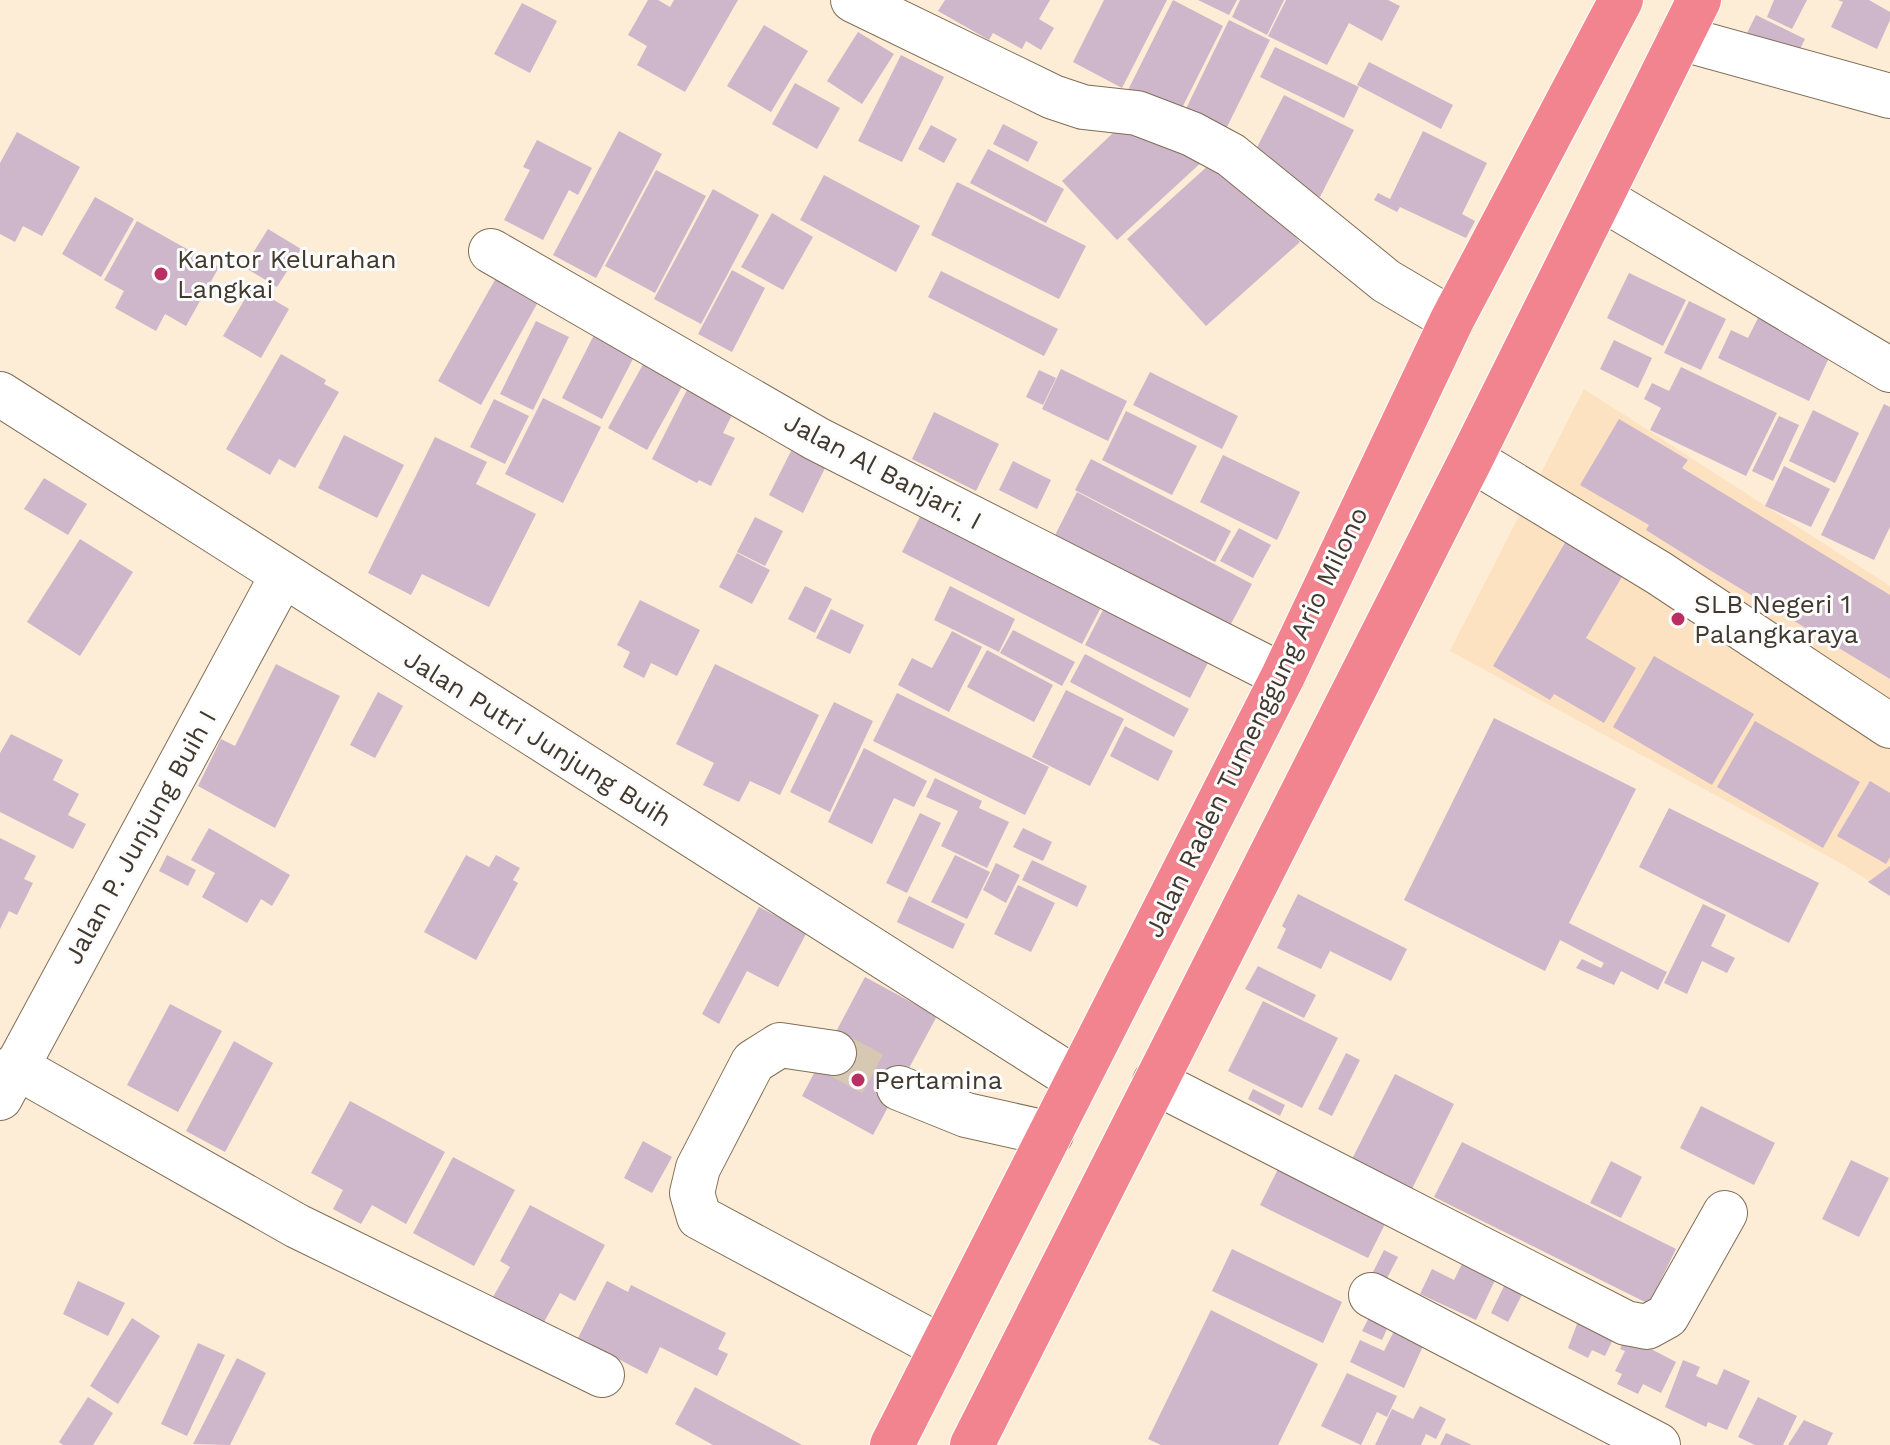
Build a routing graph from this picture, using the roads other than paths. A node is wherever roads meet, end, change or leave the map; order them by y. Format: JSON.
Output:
{"nodes":[{"id":1,"x":853,"y":0,"type":"edge"},
{"id":2,"x":1621,"y":0,"type":"edge"},
{"id":3,"x":919,"y":14,"type":"edge"},
{"id":4,"x":1690,"y":19,"type":"edge"},
{"id":5,"x":1890,"y":96,"type":"edge"},
{"id":6,"x":1603,"y":199,"type":"junction"},
{"id":7,"x":491,"y":251,"type":"dead end"},
{"id":8,"x":1452,"y":320,"type":"junction"},
{"id":9,"x":1890,"y":370,"type":"edge"},
{"id":10,"x":0,"y":394,"type":"edge"},
{"id":11,"x":1471,"y":459,"type":"junction"},
{"id":12,"x":282,"y":576,"type":"junction"},
{"id":13,"x":1283,"y":676,"type":"junction"},
{"id":14,"x":1890,"y":726,"type":"edge"},
{"id":15,"x":834,"y":1053,"type":"tunnel mouth"},
{"id":16,"x":1077,"y":1080,"type":"junction"},
{"id":17,"x":8,"y":1082,"type":"edge"},
{"id":18,"x":1155,"y":1082,"type":"junction"},
{"id":19,"x":899,"y":1088,"type":"tunnel mouth"},
{"id":20,"x":1051,"y":1134,"type":"junction"},
{"id":21,"x":1725,"y":1213,"type":"dead end"},
{"id":22,"x":1371,"y":1295,"type":"dead end"},
{"id":23,"x":941,"y":1347,"type":"junction"},
{"id":24,"x":602,"y":1375,"type":"dead end"},
{"id":25,"x":892,"y":1445,"type":"edge"},
{"id":26,"x":972,"y":1445,"type":"edge"},
{"id":27,"x":1658,"y":1445,"type":"edge"}],
"edges":[{"from":1,"to":3,"type":"street"},
{"from":2,"to":8,"type":"highway","name":"Jalan Raden Tumenggung Ario Milono"},
{"from":3,"to":8,"type":"street"},
{"from":4,"to":5,"type":"street"},
{"from":4,"to":6,"type":"highway"},
{"from":6,"to":9,"type":"street"},
{"from":6,"to":11,"type":"highway"},
{"from":7,"to":13,"type":"street","name":"Jalan Al Banjari. I"},
{"from":8,"to":13,"type":"highway","name":"Jalan Raden Tumenggung Ario Milono"},
{"from":10,"to":12,"type":"street","name":"Jalan Putri Junjung Buih"},
{"from":11,"to":14,"type":"street"},
{"from":11,"to":18,"type":"highway"},
{"from":12,"to":16,"type":"street","name":"Jalan Putri Junjung Buih"},
{"from":12,"to":17,"type":"street","name":"Jalan P. Junjung Buih I"},
{"from":13,"to":16,"type":"highway","name":"Jalan Raden Tumenggung Ario Milono"},
{"from":15,"to":23,"type":"street"},
{"from":16,"to":20,"type":"highway","name":"Jalan Raden Tumenggung Ario Milono"},
{"from":17,"to":24,"type":"street"},
{"from":18,"to":21,"type":"street"},
{"from":18,"to":26,"type":"highway"},
{"from":19,"to":20,"type":"street"},
{"from":20,"to":23,"type":"highway","name":"Jalan Raden Tumenggung Ario Milono"},
{"from":22,"to":27,"type":"street"},
{"from":23,"to":25,"type":"highway","name":"Jalan Raden Tumenggung Ario Milono"}]}
